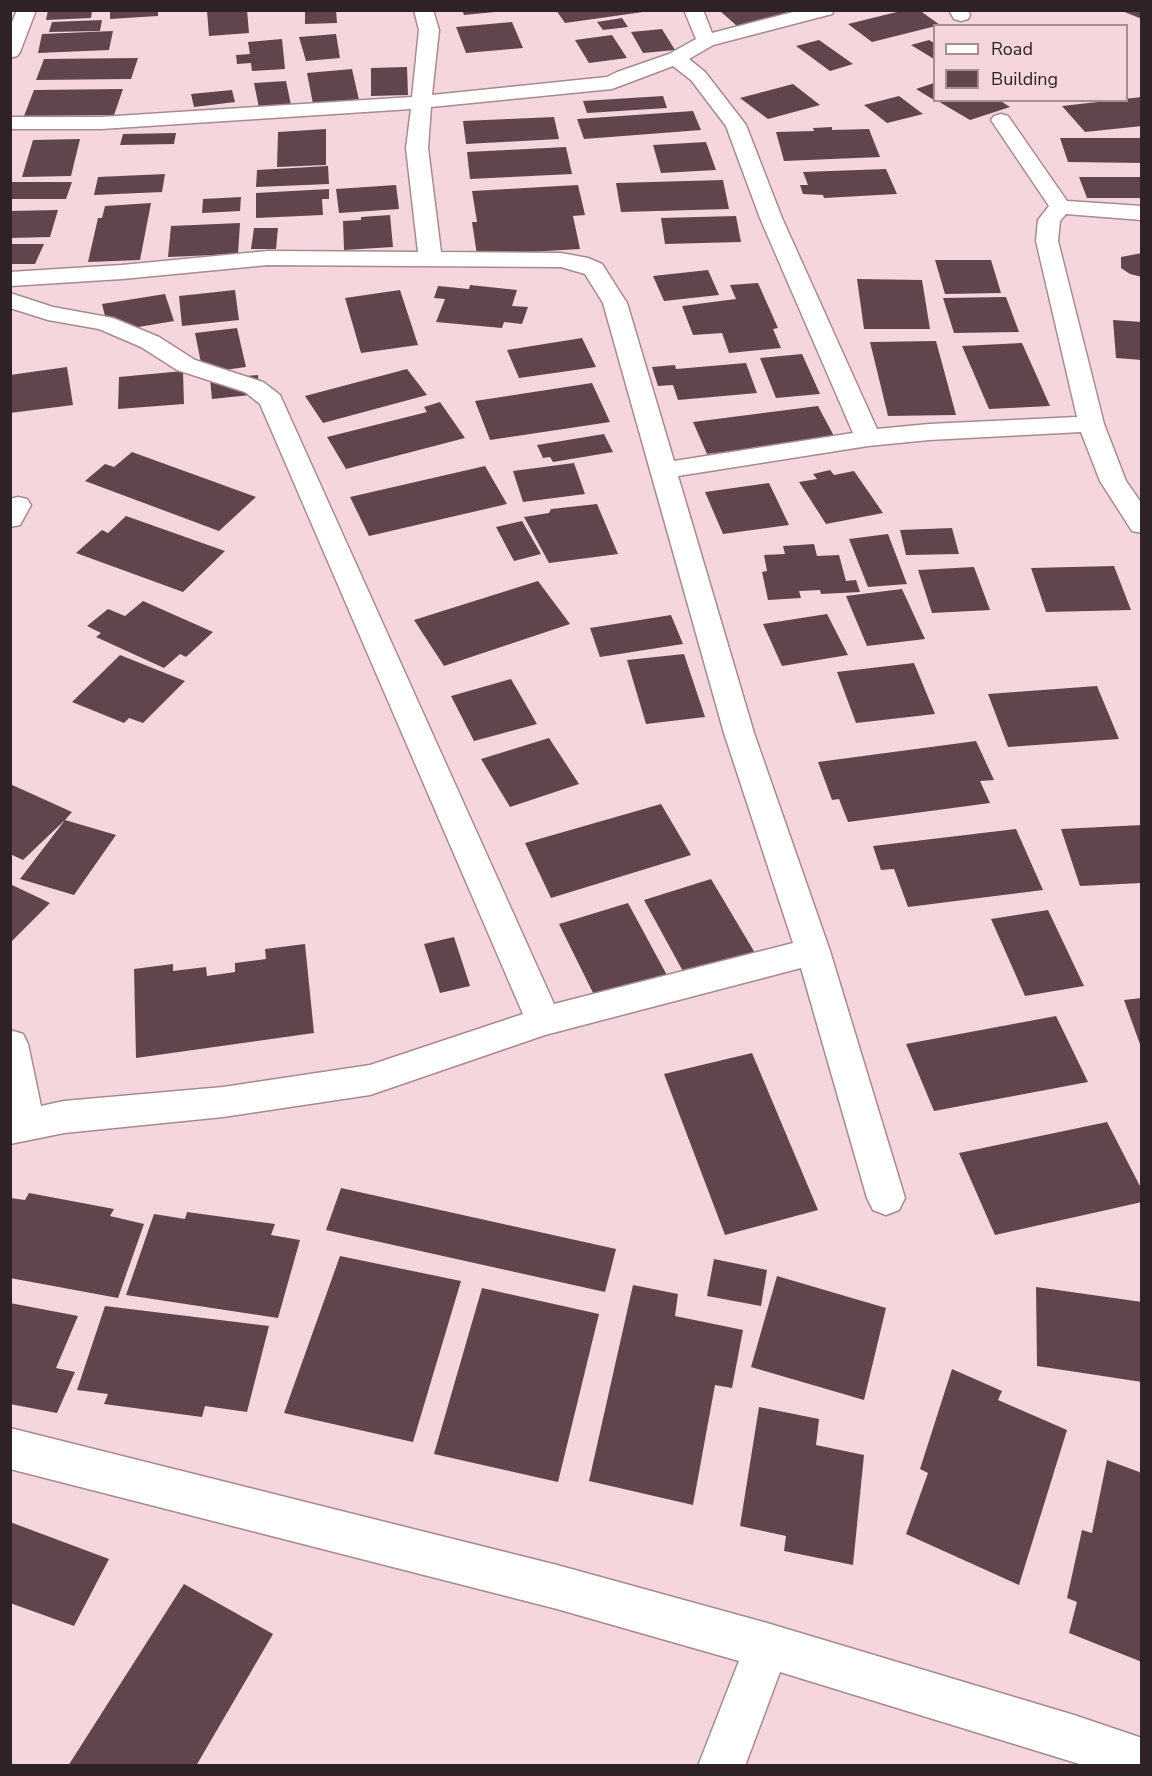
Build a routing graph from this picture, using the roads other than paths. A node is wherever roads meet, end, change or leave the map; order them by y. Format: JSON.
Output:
{"nodes":[{"id":1,"x":27,"y":10,"type":"edge"},
{"id":2,"x":423,"y":10,"type":"edge"},
{"id":3,"x":693,"y":10,"type":"edge"},
{"id":4,"x":825,"y":10,"type":"edge"},
{"id":5,"x":706,"y":41,"type":"junction"},
{"id":6,"x":10,"y":52,"type":"edge"},
{"id":7,"x":676,"y":58,"type":"junction"},
{"id":8,"x":423,"y":102,"type":"junction"},
{"id":9,"x":1001,"y":120,"type":"dead end"},
{"id":10,"x":10,"y":123,"type":"edge"},
{"id":11,"x":1059,"y":207,"type":"junction"},
{"id":12,"x":1142,"y":213,"type":"edge"},
{"id":13,"x":430,"y":258,"type":"junction"},
{"id":14,"x":10,"y":279,"type":"edge"},
{"id":15,"x":10,"y":300,"type":"edge"},
{"id":16,"x":1090,"y":424,"type":"junction"},
{"id":17,"x":868,"y":438,"type":"junction"},
{"id":18,"x":662,"y":471,"type":"junction"},
{"id":19,"x":1142,"y":525,"type":"edge"},
{"id":20,"x":813,"y":951,"type":"junction"},
{"id":21,"x":544,"y":1021,"type":"junction"},
{"id":22,"x":10,"y":1044,"type":"edge"},
{"id":23,"x":18,"y":1126,"type":"edge"},
{"id":24,"x":886,"y":1198,"type":"dead end"},
{"id":25,"x":10,"y":1448,"type":"edge"},
{"id":26,"x":767,"y":1646,"type":"junction"},
{"id":27,"x":1142,"y":1762,"type":"edge"},
{"id":28,"x":721,"y":1766,"type":"edge"}],
"edges":[{"from":1,"to":6,"type":"street"},
{"from":2,"to":8,"type":"street"},
{"from":3,"to":5,"type":"street"},
{"from":4,"to":5,"type":"street"},
{"from":5,"to":7,"type":"street"},
{"from":7,"to":8,"type":"street"},
{"from":7,"to":17,"type":"street"},
{"from":8,"to":10,"type":"street"},
{"from":8,"to":13,"type":"street"},
{"from":9,"to":11,"type":"street"},
{"from":11,"to":12,"type":"street"},
{"from":11,"to":16,"type":"street"},
{"from":13,"to":14,"type":"street"},
{"from":13,"to":18,"type":"street"},
{"from":15,"to":21,"type":"street"},
{"from":16,"to":17,"type":"street"},
{"from":16,"to":19,"type":"street"},
{"from":17,"to":18,"type":"street"},
{"from":18,"to":20,"type":"street"},
{"from":20,"to":21,"type":"street"},
{"from":20,"to":24,"type":"street"},
{"from":21,"to":23,"type":"street"},
{"from":22,"to":23,"type":"street"},
{"from":25,"to":26,"type":"street"},
{"from":26,"to":27,"type":"street"},
{"from":26,"to":28,"type":"street"}]}
